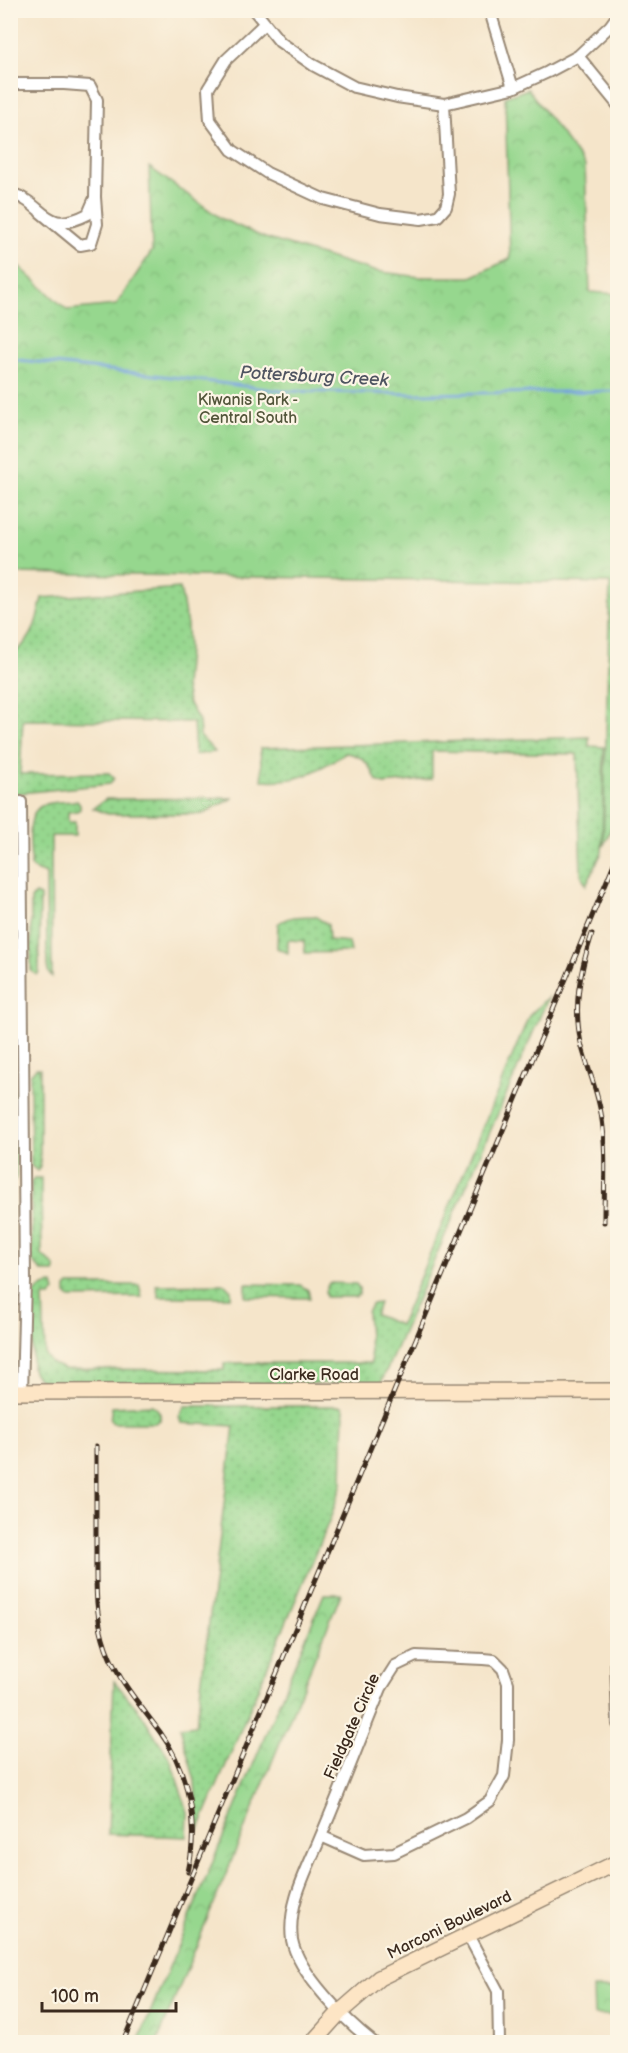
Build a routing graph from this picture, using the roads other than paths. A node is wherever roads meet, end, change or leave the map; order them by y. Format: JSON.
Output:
{"nodes":[{"id":1,"x":254,"y":10,"type":"edge"},
{"id":2,"x":492,"y":10,"type":"edge"},
{"id":3,"x":618,"y":15,"type":"edge"},
{"id":4,"x":264,"y":24,"type":"junction"},
{"id":5,"x":578,"y":56,"type":"junction"},
{"id":6,"x":10,"y":84,"type":"edge"},
{"id":7,"x":513,"y":88,"type":"junction"},
{"id":8,"x":444,"y":104,"type":"junction"},
{"id":9,"x":618,"y":105,"type":"edge"},
{"id":10,"x":10,"y":193,"type":"edge"},
{"id":11,"x":95,"y":197,"type":"junction"},
{"id":12,"x":40,"y":212,"type":"junction"},
{"id":13,"x":10,"y":803,"type":"edge"},
{"id":14,"x":618,"y":1391,"type":"edge"},
{"id":15,"x":16,"y":1392,"type":"edge"},
{"id":16,"x":616,"y":1663,"type":"edge"},
{"id":17,"x":618,"y":1724,"type":"edge"},
{"id":18,"x":321,"y":1836,"type":"junction"},
{"id":19,"x":618,"y":1862,"type":"edge"},
{"id":20,"x":468,"y":1935,"type":"junction"},
{"id":21,"x":340,"y":2012,"type":"junction"},
{"id":22,"x":313,"y":2043,"type":"edge"},
{"id":23,"x":373,"y":2043,"type":"edge"},
{"id":24,"x":499,"y":2043,"type":"edge"}],
"edges":[{"from":1,"to":4,"type":"street"},
{"from":2,"to":7,"type":"street"},
{"from":3,"to":5,"type":"street"},
{"from":4,"to":8,"type":"street"},
{"from":4,"to":8,"type":"street"},
{"from":5,"to":7,"type":"street"},
{"from":5,"to":9,"type":"street"},
{"from":6,"to":11,"type":"street"},
{"from":7,"to":8,"type":"street"},
{"from":10,"to":12,"type":"street"},
{"from":11,"to":12,"type":"street"},
{"from":11,"to":12,"type":"street"},
{"from":13,"to":15,"type":"street"},
{"from":14,"to":15,"type":"main road","name":"Clarke Road"},
{"from":16,"to":17,"type":"street"},
{"from":18,"to":18,"type":"street","name":"Fieldgate Circle"},
{"from":18,"to":21,"type":"street","name":"Fieldgate Circle"},
{"from":19,"to":20,"type":"main road","name":"Marconi Boulevard"},
{"from":20,"to":21,"type":"main road","name":"Marconi Boulevard"},
{"from":20,"to":24,"type":"street"},
{"from":21,"to":22,"type":"main road","name":"Marconi Boulevard"},
{"from":21,"to":23,"type":"street","name":"Fieldgate Circle"}]}
